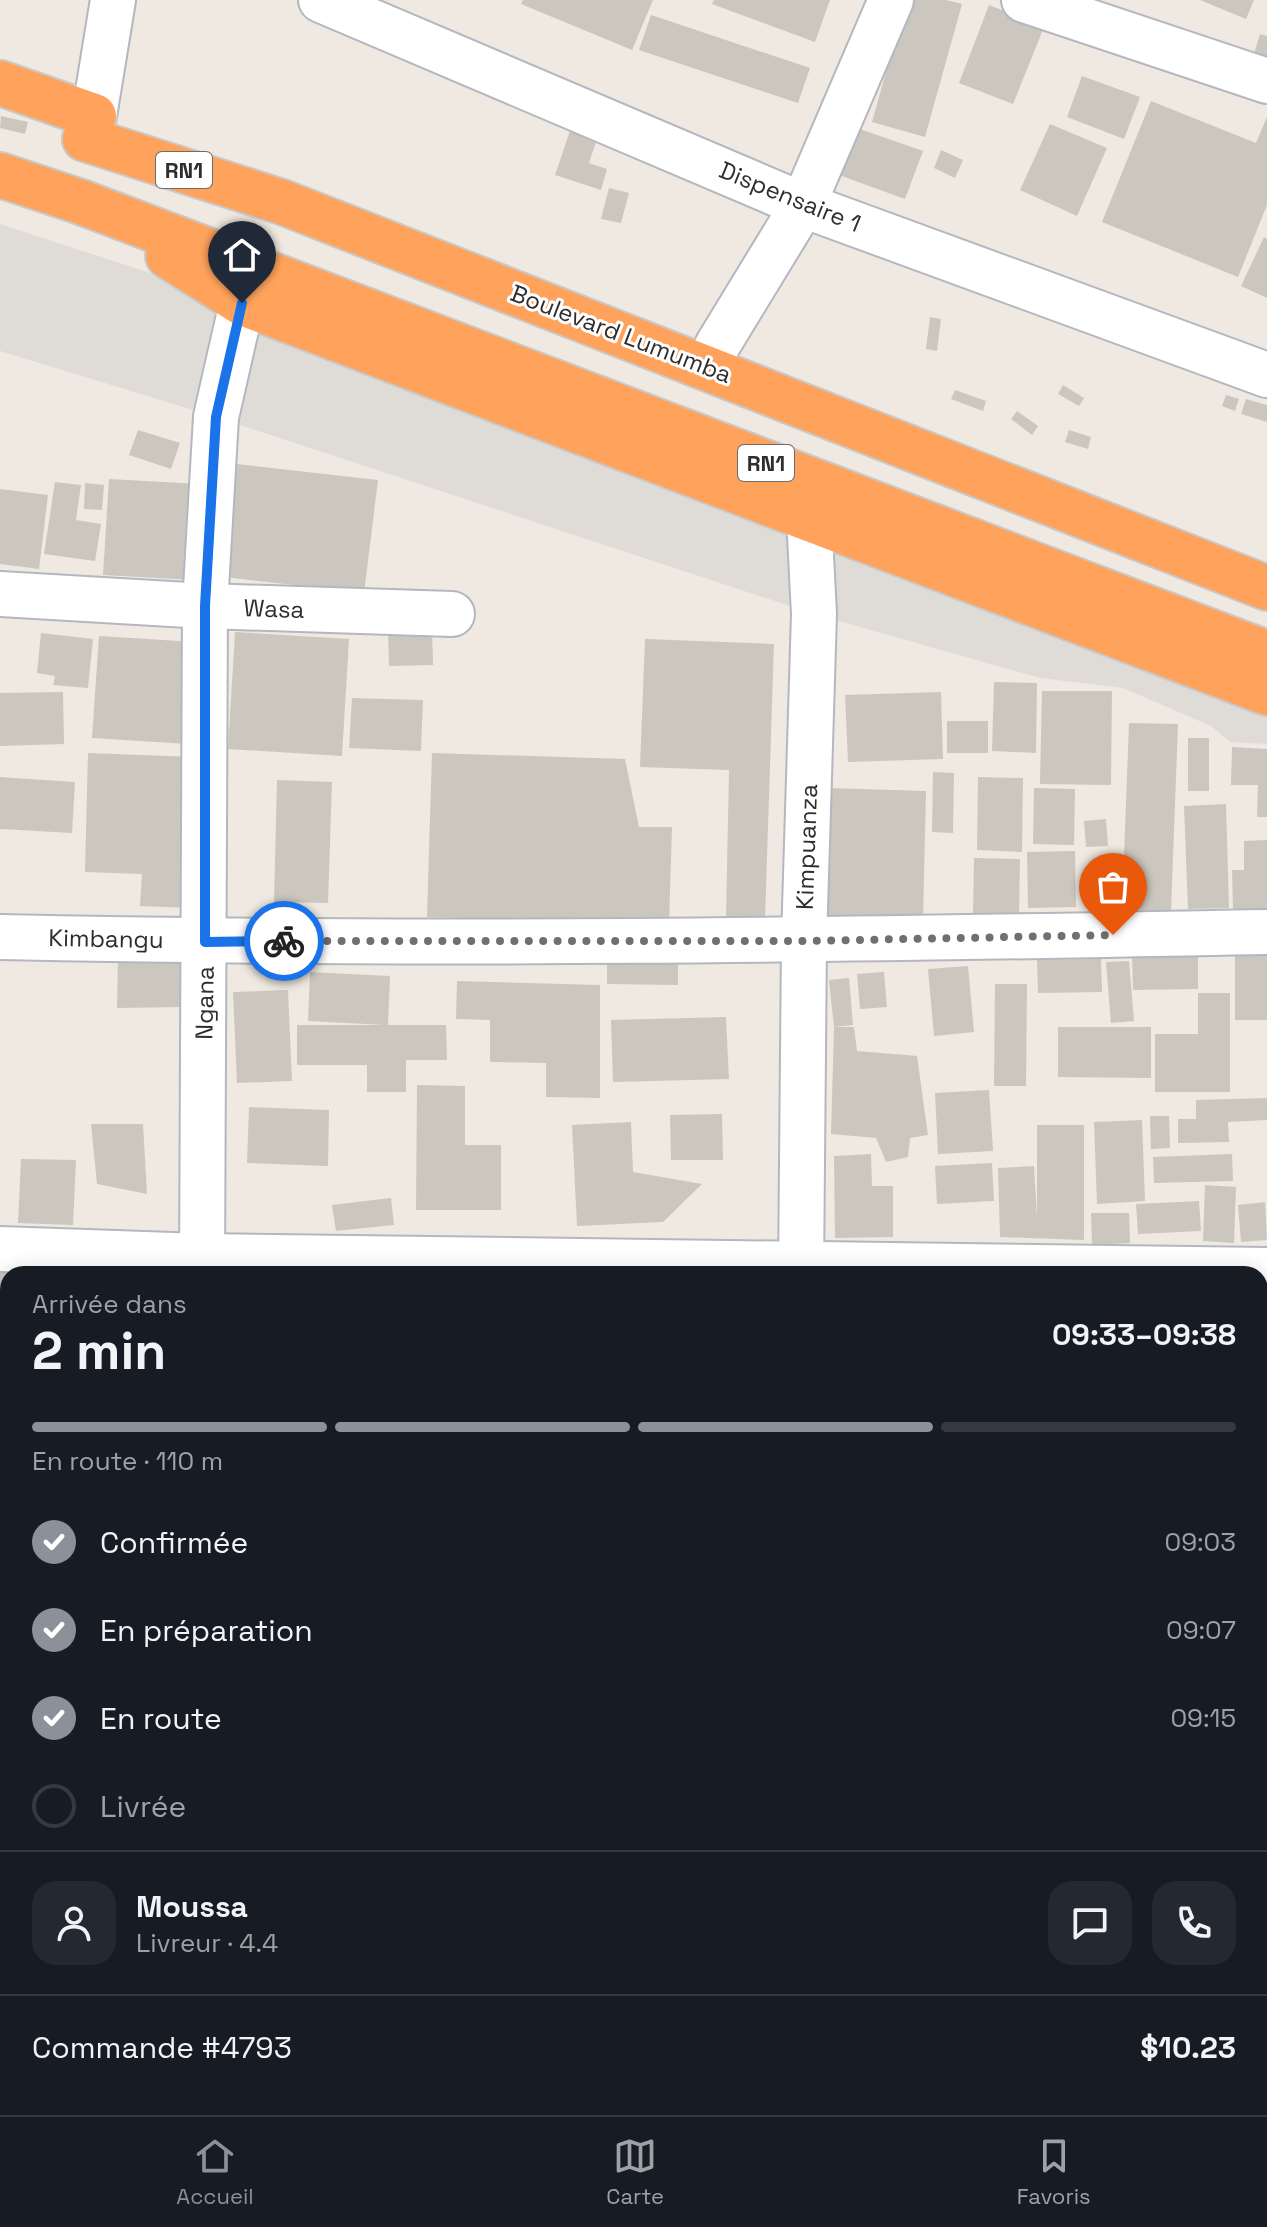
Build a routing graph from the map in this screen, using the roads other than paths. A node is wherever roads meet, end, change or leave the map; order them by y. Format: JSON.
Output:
{"nodes":[{"id":1,"x":113,"y":0,"type":"edge"},
{"id":2,"x":321,"y":0,"type":"edge"},
{"id":3,"x":891,"y":0,"type":"edge"},
{"id":4,"x":1024,"y":0,"type":"edge"},
{"id":5,"x":1267,"y":81,"type":"edge"},
{"id":6,"x":0,"y":83,"type":"edge"},
{"id":7,"x":90,"y":127,"type":"junction"},
{"id":8,"x":0,"y":175,"type":"edge"},
{"id":9,"x":803,"y":205,"type":"junction"},
{"id":10,"x":253,"y":288,"type":"junction"},
{"id":11,"x":717,"y":346,"type":"junction"},
{"id":12,"x":1267,"y":375,"type":"edge"},
{"id":13,"x":809,"y":517,"type":"junction"},
{"id":14,"x":1267,"y":560,"type":"edge"},
{"id":15,"x":1267,"y":588,"type":"edge"},
{"id":16,"x":0,"y":594,"type":"edge"},
{"id":17,"x":205,"y":606,"type":"junction"},
{"id":18,"x":452,"y":614,"type":"dead end"},
{"id":19,"x":1267,"y":653,"type":"edge"},
{"id":20,"x":1267,"y":693,"type":"edge"},
{"id":21,"x":1267,"y":932,"type":"edge"},
{"id":22,"x":0,"y":937,"type":"edge"},
{"id":23,"x":804,"y":941,"type":"junction"},
{"id":24,"x":205,"y":942,"type":"junction"},
{"id":25,"x":0,"y":1249,"type":"edge"},
{"id":26,"x":202,"y":1265,"type":"edge"},
{"id":27,"x":322,"y":1266,"type":"edge"},
{"id":28,"x":801,"y":1266,"type":"edge"}],
"edges":[{"from":1,"to":7,"type":"street"},
{"from":2,"to":9,"type":"street","name":"Dispensaire 1"},
{"from":3,"to":9,"type":"street"},
{"from":4,"to":5,"type":"street"},
{"from":6,"to":7,"type":"highway","name":"Boulevard Lumumba","number":"RN1"},
{"from":7,"to":11,"type":"highway"},
{"from":7,"to":15,"type":"highway","name":"Boulevard Lumumba","number":"RN1"},
{"from":8,"to":10,"type":"highway"},
{"from":9,"to":11,"type":"street"},
{"from":9,"to":12,"type":"street","name":"Dispensaire 1"},
{"from":10,"to":13,"type":"highway"},
{"from":10,"to":17,"type":"street","name":"Ngana"},
{"from":10,"to":19,"type":"highway","number":"RN1"},
{"from":11,"to":14,"type":"highway"},
{"from":13,"to":20,"type":"highway"},
{"from":13,"to":23,"type":"street","name":"Kimpuanza"},
{"from":16,"to":17,"type":"street","name":"Wasa"},
{"from":17,"to":18,"type":"street","name":"Wasa"},
{"from":17,"to":24,"type":"street","name":"Ngana"},
{"from":21,"to":23,"type":"street","name":"Kimbangu"},
{"from":22,"to":24,"type":"street","name":"Kimbangu"},
{"from":23,"to":24,"type":"street","name":"Kimbangu"},
{"from":23,"to":28,"type":"street","name":"Kimpuanza"},
{"from":24,"to":26,"type":"street","name":"Ngana"},
{"from":25,"to":26,"type":"street"},
{"from":26,"to":27,"type":"street"}]}
